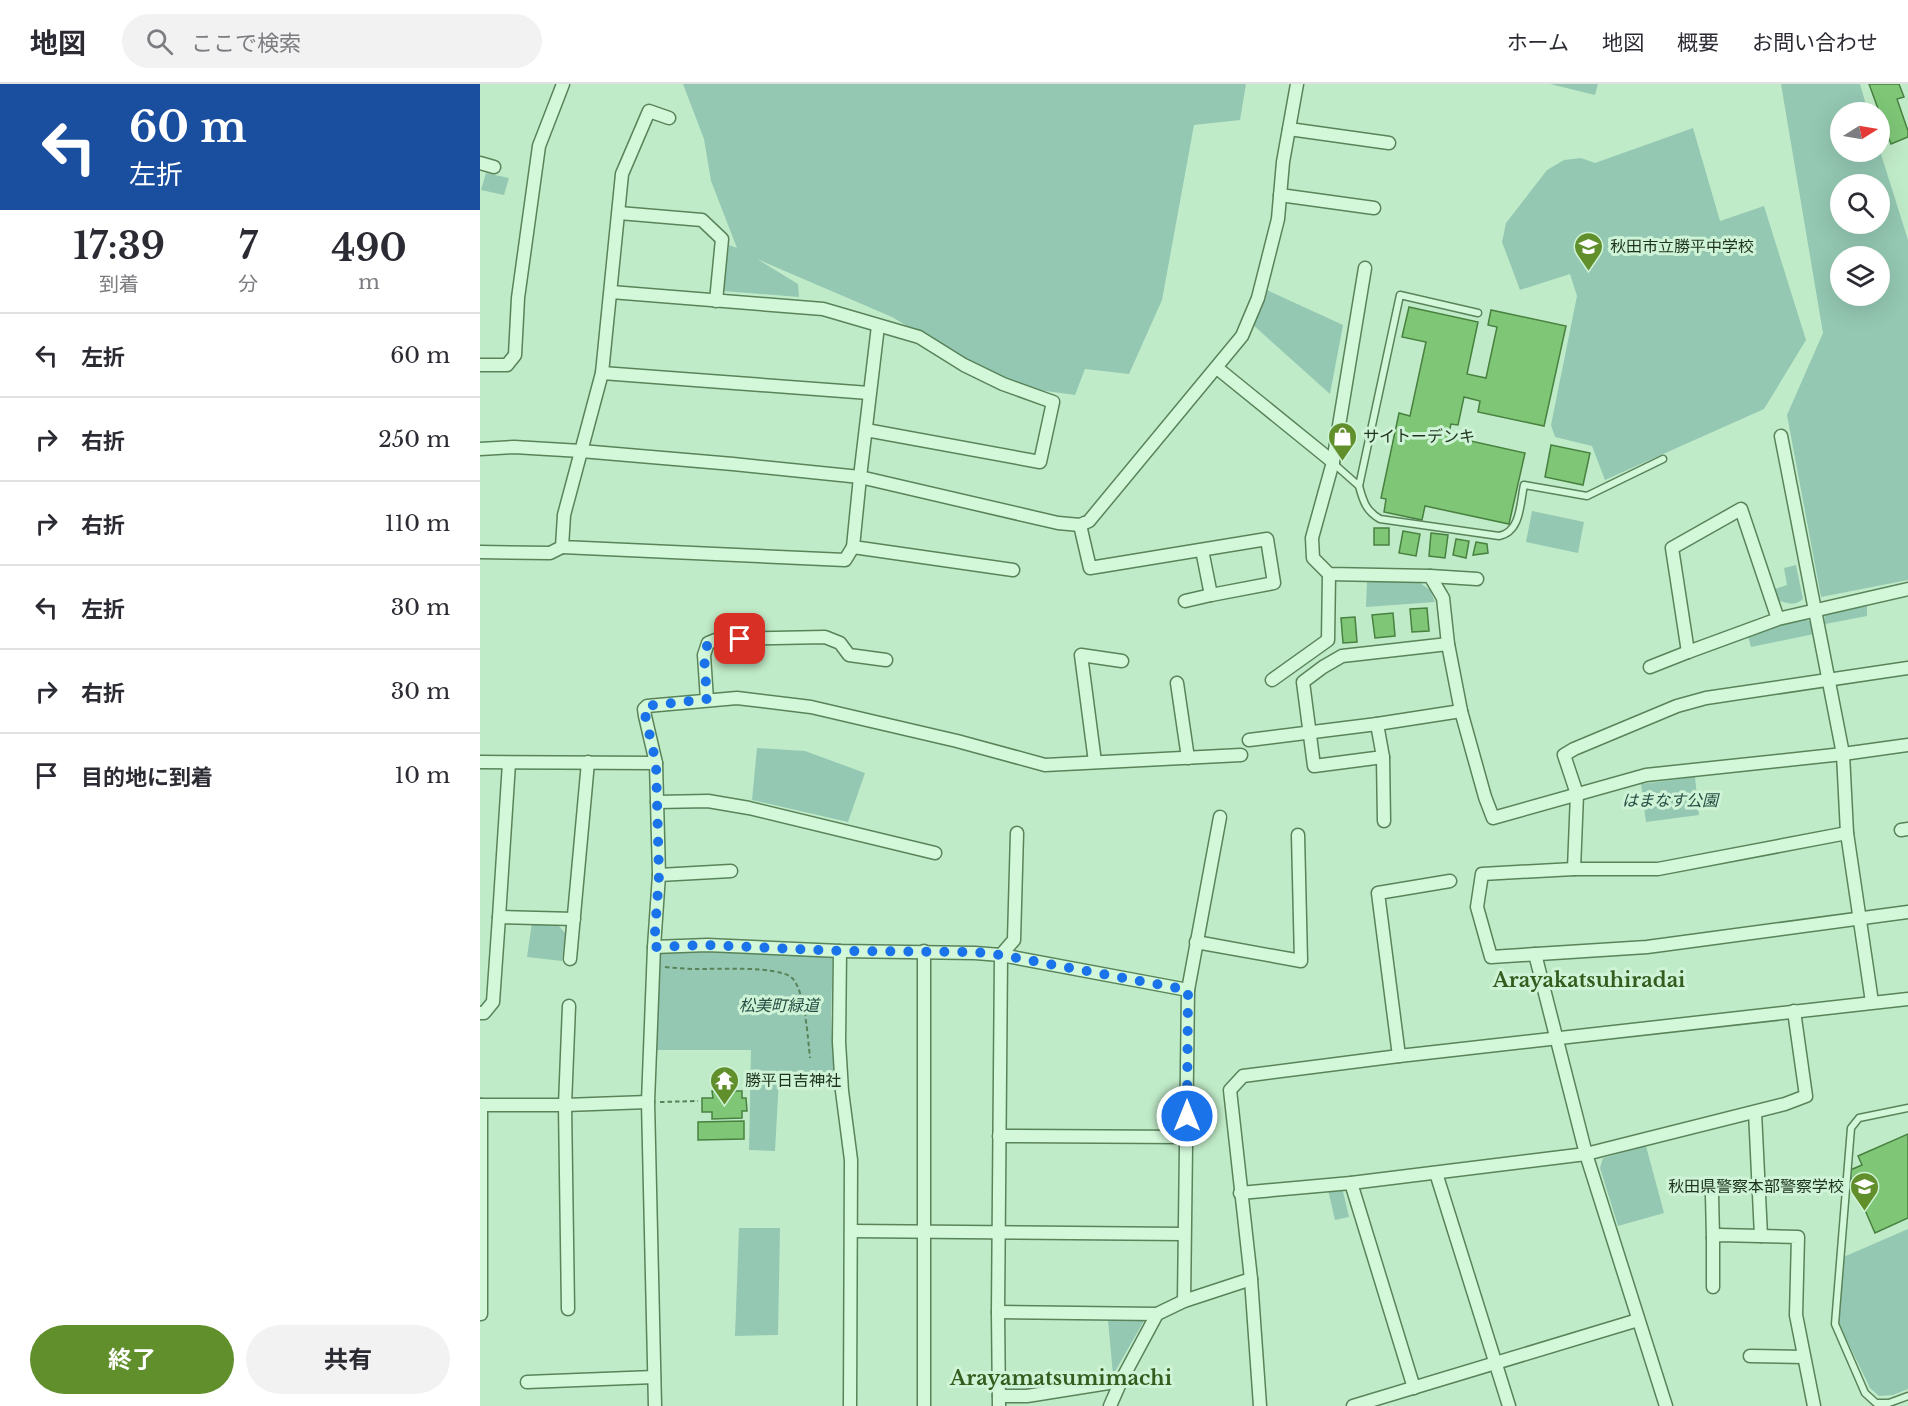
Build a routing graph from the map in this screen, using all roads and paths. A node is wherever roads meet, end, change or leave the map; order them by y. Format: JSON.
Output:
{"nodes":[{"id":1,"x":563,"y":84,"type":"edge"},
{"id":2,"x":1297,"y":84,"type":"edge"},
{"id":3,"x":669,"y":118,"type":"dead end"},
{"id":4,"x":1289,"y":129,"type":"junction"},
{"id":5,"x":1389,"y":143,"type":"dead end"},
{"id":6,"x":480,"y":163,"type":"edge"},
{"id":7,"x":494,"y":167,"type":"dead end"},
{"id":8,"x":1280,"y":195,"type":"junction"},
{"id":9,"x":1374,"y":208,"type":"dead end"},
{"id":10,"x":619,"y":213,"type":"junction"},
{"id":11,"x":1365,"y":268,"type":"dead end"},
{"id":12,"x":611,"y":292,"type":"junction"},
{"id":13,"x":716,"y":301,"type":"junction"},
{"id":14,"x":1478,"y":313,"type":"dead end"},
{"id":15,"x":878,"y":326,"type":"junction"},
{"id":16,"x":480,"y":365,"type":"edge"},
{"id":17,"x":1217,"y":368,"type":"junction"},
{"id":18,"x":602,"y":373,"type":"junction"},
{"id":19,"x":869,"y":393,"type":"junction"},
{"id":20,"x":866,"y":430,"type":"junction"},
{"id":21,"x":1781,"y":436,"type":"dead end"},
{"id":22,"x":480,"y":449,"type":"edge"},
{"id":23,"x":581,"y":451,"type":"junction"},
{"id":24,"x":1663,"y":459,"type":"dead end"},
{"id":25,"x":1333,"y":462,"type":"junction"},
{"id":26,"x":860,"y":477,"type":"junction"},
{"id":27,"x":1359,"y":486,"type":"junction"},
{"id":28,"x":1080,"y":525,"type":"junction"},
{"id":29,"x":562,"y":547,"type":"junction"},
{"id":30,"x":853,"y":547,"type":"junction"},
{"id":31,"x":1202,"y":550,"type":"junction"},
{"id":32,"x":480,"y":552,"type":"edge"},
{"id":33,"x":1013,"y":570,"type":"dead end"},
{"id":34,"x":1329,"y":574,"type":"junction"},
{"id":35,"x":1430,"y":576,"type":"junction"},
{"id":36,"x":1477,"y":579,"type":"dead end"},
{"id":37,"x":1908,"y":589,"type":"edge"},
{"id":38,"x":1211,"y":595,"type":"junction"},
{"id":39,"x":1185,"y":601,"type":"dead end"},
{"id":40,"x":1816,"y":609,"type":"junction"},
{"id":41,"x":1778,"y":619,"type":"junction"},
{"id":42,"x":1448,"y":644,"type":"junction"},
{"id":43,"x":1688,"y":652,"type":"junction"},
{"id":44,"x":886,"y":660,"type":"dead end"},
{"id":45,"x":1122,"y":661,"type":"dead end"},
{"id":46,"x":1650,"y":667,"type":"dead end"},
{"id":47,"x":1908,"y":668,"type":"edge"},
{"id":48,"x":1272,"y":680,"type":"dead end"},
{"id":49,"x":1830,"y":680,"type":"junction"},
{"id":50,"x":1177,"y":683,"type":"dead end"},
{"id":51,"x":707,"y":699,"type":"junction"},
{"id":52,"x":1461,"y":711,"type":"junction"},
{"id":53,"x":1377,"y":724,"type":"junction"},
{"id":54,"x":1309,"y":733,"type":"junction"},
{"id":55,"x":1249,"y":740,"type":"dead end"},
{"id":56,"x":1908,"y":745,"type":"edge"},
{"id":57,"x":1843,"y":754,"type":"junction"},
{"id":58,"x":1241,"y":755,"type":"dead end"},
{"id":59,"x":1383,"y":757,"type":"junction"},
{"id":60,"x":1188,"y":758,"type":"junction"},
{"id":61,"x":480,"y":762,"type":"edge"},
{"id":62,"x":588,"y":762,"type":"junction"},
{"id":63,"x":1095,"y":762,"type":"junction"},
{"id":64,"x":509,"y":763,"type":"junction"},
{"id":65,"x":656,"y":763,"type":"junction"},
{"id":66,"x":1577,"y":794,"type":"junction"},
{"id":67,"x":657,"y":802,"type":"junction"},
{"id":68,"x":1220,"y":817,"type":"dead end"},
{"id":69,"x":1384,"y":821,"type":"dead end"},
{"id":70,"x":1017,"y":833,"type":"dead end"},
{"id":71,"x":1847,"y":833,"type":"junction"},
{"id":72,"x":1298,"y":835,"type":"dead end"},
{"id":73,"x":935,"y":853,"type":"dead end"},
{"id":74,"x":1574,"y":869,"type":"junction"},
{"id":75,"x":731,"y":871,"type":"dead end"},
{"id":76,"x":659,"y":875,"type":"junction"},
{"id":77,"x":1450,"y":881,"type":"dead end"},
{"id":78,"x":1908,"y":912,"type":"edge"},
{"id":79,"x":499,"y":917,"type":"junction"},
{"id":80,"x":1860,"y":918,"type":"junction"},
{"id":81,"x":574,"y":920,"type":"junction"},
{"id":82,"x":1196,"y":942,"type":"junction"},
{"id":83,"x":654,"y":947,"type":"junction"},
{"id":84,"x":840,"y":951,"type":"junction"},
{"id":85,"x":924,"y":951,"type":"junction"},
{"id":86,"x":1535,"y":954,"type":"junction"},
{"id":87,"x":1001,"y":955,"type":"junction"},
{"id":88,"x":570,"y":959,"type":"dead end"},
{"id":89,"x":653,"y":966,"type":"junction"},
{"id":90,"x":1188,"y":990,"type":"junction"},
{"id":91,"x":1908,"y":999,"type":"edge"},
{"id":92,"x":1872,"y":1002,"type":"junction"},
{"id":93,"x":569,"y":1006,"type":"dead end"},
{"id":94,"x":1794,"y":1011,"type":"junction"},
{"id":95,"x":480,"y":1012,"type":"edge"},
{"id":96,"x":1555,"y":1039,"type":"junction"},
{"id":97,"x":1399,"y":1056,"type":"junction"},
{"id":98,"x":810,"y":1058,"type":"dead end"},
{"id":99,"x":699,"y":1101,"type":"dead end"},
{"id":100,"x":648,"y":1102,"type":"junction"},
{"id":101,"x":480,"y":1105,"type":"edge"},
{"id":102,"x":565,"y":1105,"type":"junction"},
{"id":103,"x":1908,"y":1108,"type":"edge"},
{"id":104,"x":1755,"y":1112,"type":"junction"},
{"id":105,"x":999,"y":1136,"type":"junction"},
{"id":106,"x":1187,"y":1137,"type":"junction"},
{"id":107,"x":1586,"y":1154,"type":"junction"},
{"id":108,"x":1436,"y":1173,"type":"junction"},
{"id":109,"x":1351,"y":1183,"type":"junction"},
{"id":110,"x":1240,"y":1193,"type":"junction"},
{"id":111,"x":1712,"y":1195,"type":"dead end"},
{"id":112,"x":852,"y":1231,"type":"junction"},
{"id":113,"x":924,"y":1232,"type":"junction"},
{"id":114,"x":999,"y":1232,"type":"junction"},
{"id":115,"x":1184,"y":1234,"type":"junction"},
{"id":116,"x":1761,"y":1236,"type":"junction"},
{"id":117,"x":1713,"y":1238,"type":"junction"},
{"id":118,"x":1251,"y":1279,"type":"junction"},
{"id":119,"x":1713,"y":1287,"type":"dead end"},
{"id":120,"x":1184,"y":1301,"type":"junction"},
{"id":121,"x":567,"y":1309,"type":"dead end"},
{"id":122,"x":998,"y":1312,"type":"junction"},
{"id":123,"x":481,"y":1314,"type":"edge"},
{"id":124,"x":1156,"y":1314,"type":"junction"},
{"id":125,"x":1638,"y":1320,"type":"junction"},
{"id":126,"x":1750,"y":1356,"type":"dead end"},
{"id":127,"x":1804,"y":1357,"type":"junction"},
{"id":128,"x":1496,"y":1364,"type":"junction"},
{"id":129,"x":654,"y":1377,"type":"junction"},
{"id":130,"x":1121,"y":1381,"type":"junction"},
{"id":131,"x":527,"y":1382,"type":"dead end"},
{"id":132,"x":1414,"y":1388,"type":"junction"},
{"id":133,"x":1908,"y":1396,"type":"edge"},
{"id":134,"x":999,"y":1401,"type":"edge"},
{"id":135,"x":655,"y":1406,"type":"edge"},
{"id":136,"x":850,"y":1406,"type":"edge"},
{"id":137,"x":924,"y":1406,"type":"edge"},
{"id":138,"x":1110,"y":1406,"type":"edge"},
{"id":139,"x":1260,"y":1406,"type":"edge"},
{"id":140,"x":1353,"y":1406,"type":"edge"},
{"id":141,"x":1509,"y":1406,"type":"edge"},
{"id":142,"x":1666,"y":1406,"type":"edge"},
{"id":143,"x":1814,"y":1406,"type":"edge"}],
"edges":[{"from":1,"to":16,"type":"street"},
{"from":2,"to":4,"type":"street"},
{"from":3,"to":10,"type":"street"},
{"from":4,"to":5,"type":"street"},
{"from":4,"to":8,"type":"street"},
{"from":6,"to":7,"type":"street"},
{"from":8,"to":9,"type":"street"},
{"from":8,"to":17,"type":"street"},
{"from":10,"to":12,"type":"street"},
{"from":10,"to":13,"type":"street"},
{"from":11,"to":25,"type":"street"},
{"from":12,"to":13,"type":"street"},
{"from":12,"to":18,"type":"street"},
{"from":13,"to":15,"type":"street"},
{"from":14,"to":27,"type":"lane"},
{"from":15,"to":19,"type":"street"},
{"from":15,"to":20,"type":"street"},
{"from":17,"to":25,"type":"street"},
{"from":17,"to":28,"type":"street"},
{"from":18,"to":19,"type":"street"},
{"from":18,"to":23,"type":"street"},
{"from":19,"to":20,"type":"street"},
{"from":20,"to":26,"type":"street"},
{"from":21,"to":40,"type":"street"},
{"from":22,"to":23,"type":"street"},
{"from":23,"to":26,"type":"street"},
{"from":23,"to":29,"type":"street"},
{"from":24,"to":27,"type":"lane"},
{"from":25,"to":27,"type":"lane"},
{"from":25,"to":34,"type":"street"},
{"from":26,"to":28,"type":"street"},
{"from":26,"to":30,"type":"street"},
{"from":28,"to":31,"type":"street"},
{"from":29,"to":30,"type":"street"},
{"from":29,"to":32,"type":"street"},
{"from":30,"to":33,"type":"street"},
{"from":31,"to":38,"type":"street"},
{"from":31,"to":38,"type":"street"},
{"from":34,"to":35,"type":"street"},
{"from":34,"to":48,"type":"street"},
{"from":35,"to":36,"type":"street"},
{"from":35,"to":42,"type":"street"},
{"from":37,"to":40,"type":"street"},
{"from":38,"to":39,"type":"street"},
{"from":40,"to":41,"type":"street"},
{"from":40,"to":49,"type":"street"},
{"from":41,"to":43,"type":"street"},
{"from":41,"to":43,"type":"street"},
{"from":42,"to":52,"type":"street"},
{"from":42,"to":54,"type":"street"},
{"from":43,"to":46,"type":"street"},
{"from":44,"to":51,"type":"street"},
{"from":45,"to":63,"type":"street"},
{"from":47,"to":49,"type":"street"},
{"from":49,"to":57,"type":"street"},
{"from":49,"to":66,"type":"street"},
{"from":50,"to":60,"type":"street"},
{"from":51,"to":63,"type":"street"},
{"from":51,"to":65,"type":"street"},
{"from":52,"to":53,"type":"street"},
{"from":52,"to":66,"type":"street"},
{"from":53,"to":54,"type":"street"},
{"from":53,"to":59,"type":"street"},
{"from":54,"to":55,"type":"street"},
{"from":54,"to":59,"type":"street"},
{"from":56,"to":57,"type":"street"},
{"from":57,"to":66,"type":"street"},
{"from":57,"to":71,"type":"street"},
{"from":58,"to":60,"type":"street"},
{"from":59,"to":69,"type":"street"},
{"from":60,"to":63,"type":"street"},
{"from":61,"to":64,"type":"street"},
{"from":62,"to":64,"type":"street"},
{"from":62,"to":65,"type":"street"},
{"from":62,"to":81,"type":"street"},
{"from":64,"to":79,"type":"street"},
{"from":65,"to":67,"type":"street"},
{"from":66,"to":74,"type":"street"},
{"from":67,"to":73,"type":"street"},
{"from":67,"to":76,"type":"street"},
{"from":68,"to":82,"type":"street"},
{"from":70,"to":87,"type":"street"},
{"from":71,"to":74,"type":"street"},
{"from":71,"to":80,"type":"street"},
{"from":72,"to":82,"type":"street"},
{"from":74,"to":86,"type":"street"},
{"from":75,"to":76,"type":"street"},
{"from":76,"to":83,"type":"street"},
{"from":77,"to":97,"type":"street"},
{"from":78,"to":80,"type":"street"},
{"from":79,"to":81,"type":"street"},
{"from":79,"to":95,"type":"street"},
{"from":80,"to":86,"type":"street"},
{"from":80,"to":92,"type":"street"},
{"from":81,"to":88,"type":"street"},
{"from":82,"to":90,"type":"street"},
{"from":83,"to":84,"type":"street"},
{"from":83,"to":89,"type":"street"},
{"from":84,"to":85,"type":"street"},
{"from":84,"to":112,"type":"street"},
{"from":85,"to":87,"type":"street"},
{"from":85,"to":113,"type":"street"},
{"from":86,"to":96,"type":"street"},
{"from":87,"to":90,"type":"street"},
{"from":87,"to":105,"type":"street"},
{"from":89,"to":98,"type":"path"},
{"from":89,"to":100,"type":"street"},
{"from":90,"to":106,"type":"street"},
{"from":91,"to":92,"type":"street"},
{"from":92,"to":94,"type":"street"},
{"from":93,"to":102,"type":"street"},
{"from":94,"to":96,"type":"street"},
{"from":94,"to":104,"type":"street"},
{"from":96,"to":97,"type":"street"},
{"from":96,"to":107,"type":"street"},
{"from":97,"to":110,"type":"street"},
{"from":99,"to":100,"type":"path"},
{"from":100,"to":102,"type":"street"},
{"from":100,"to":129,"type":"street"},
{"from":101,"to":102,"type":"street"},
{"from":101,"to":123,"type":"street"},
{"from":102,"to":121,"type":"street"},
{"from":103,"to":133,"type":"lane"},
{"from":104,"to":107,"type":"street"},
{"from":104,"to":116,"type":"street"},
{"from":105,"to":106,"type":"street"},
{"from":105,"to":114,"type":"street"},
{"from":106,"to":115,"type":"street"},
{"from":107,"to":108,"type":"street"},
{"from":107,"to":125,"type":"street"},
{"from":108,"to":109,"type":"street"},
{"from":108,"to":128,"type":"street"},
{"from":109,"to":110,"type":"street"},
{"from":109,"to":132,"type":"street"},
{"from":110,"to":118,"type":"street"},
{"from":111,"to":117,"type":"street"},
{"from":112,"to":113,"type":"street"},
{"from":112,"to":136,"type":"street"},
{"from":113,"to":114,"type":"street"},
{"from":113,"to":137,"type":"street"},
{"from":114,"to":115,"type":"street"},
{"from":114,"to":122,"type":"street"},
{"from":115,"to":120,"type":"street"},
{"from":116,"to":117,"type":"street"},
{"from":116,"to":127,"type":"street"},
{"from":117,"to":119,"type":"street"},
{"from":118,"to":120,"type":"street"},
{"from":118,"to":139,"type":"street"},
{"from":120,"to":124,"type":"street"},
{"from":122,"to":124,"type":"street"},
{"from":122,"to":134,"type":"street"},
{"from":124,"to":130,"type":"street"},
{"from":125,"to":128,"type":"street"},
{"from":125,"to":142,"type":"street"},
{"from":126,"to":127,"type":"street"},
{"from":127,"to":143,"type":"street"},
{"from":128,"to":132,"type":"street"},
{"from":128,"to":141,"type":"street"},
{"from":129,"to":131,"type":"street"},
{"from":129,"to":135,"type":"street"},
{"from":130,"to":134,"type":"street"},
{"from":130,"to":138,"type":"street"},
{"from":132,"to":140,"type":"street"}]}
